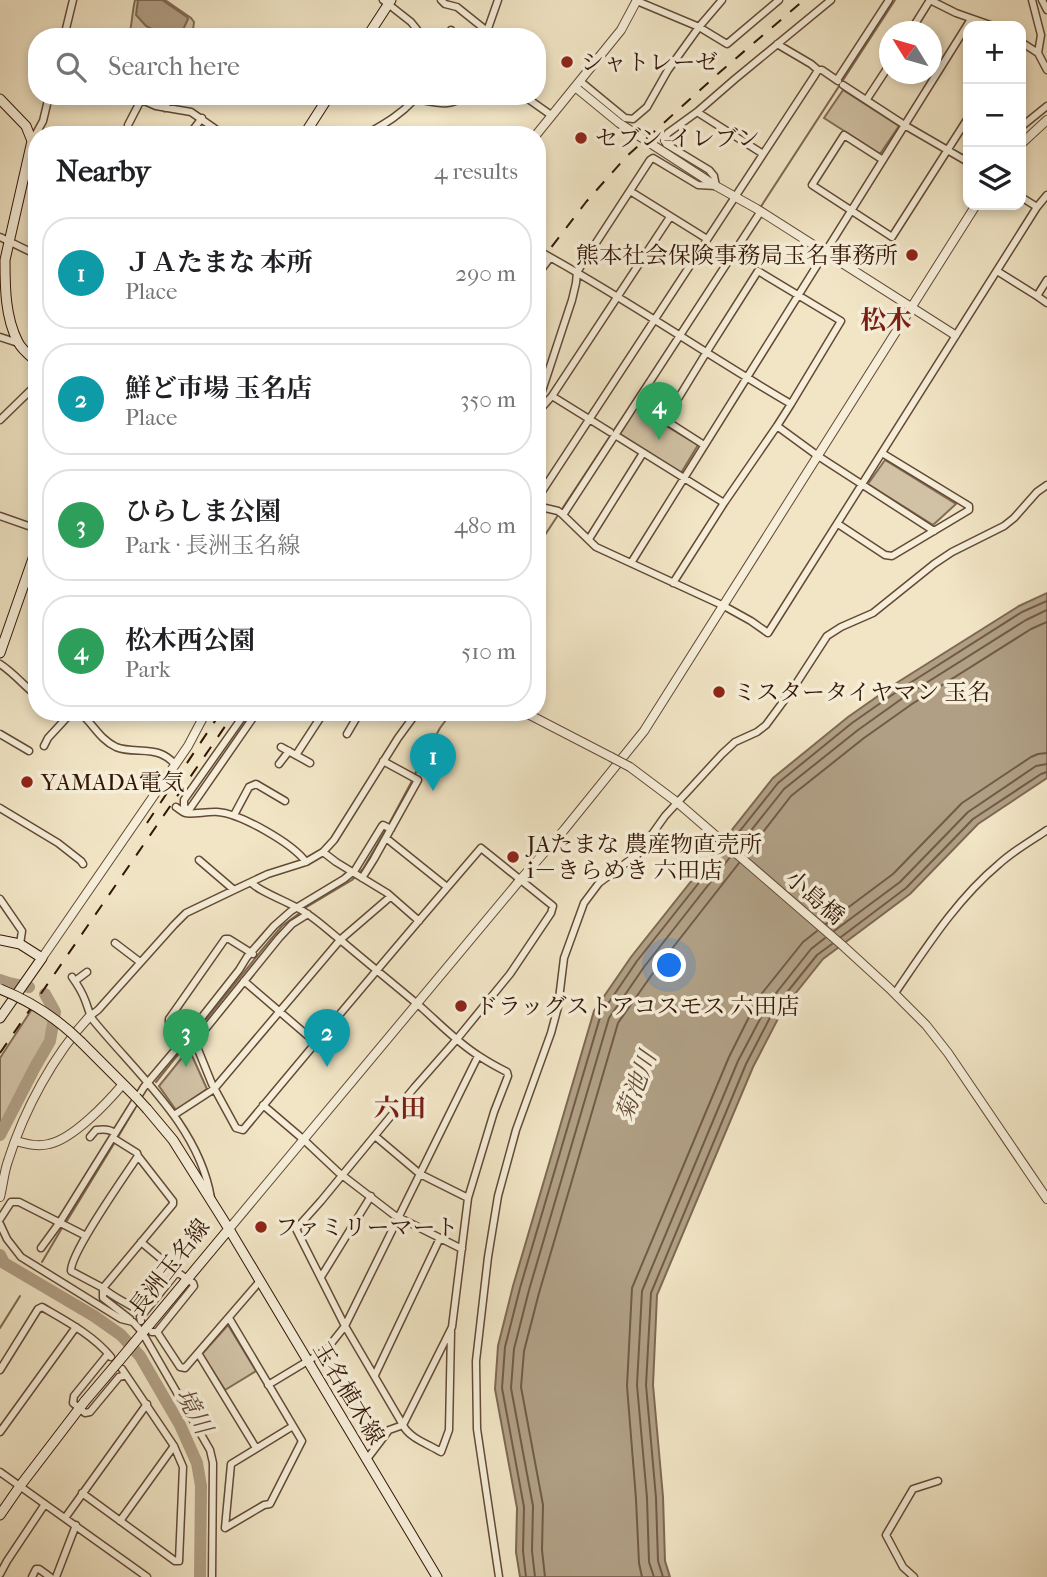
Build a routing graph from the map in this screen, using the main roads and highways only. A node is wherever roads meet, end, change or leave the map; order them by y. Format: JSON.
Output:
{"nodes":[{"id":1,"x":387,"y":1,"type":"edge"},
{"id":2,"x":372,"y":28,"type":"edge"},
{"id":3,"x":0,"y":99,"type":"edge"},
{"id":4,"x":323,"y":105,"type":"edge"},
{"id":5,"x":309,"y":126,"type":"edge"},
{"id":6,"x":28,"y":130,"type":"edge"},
{"id":7,"x":28,"y":164,"type":"edge"},
{"id":8,"x":3,"y":239,"type":"edge"},
{"id":9,"x":28,"y":353,"type":"edge"},
{"id":10,"x":28,"y":573,"type":"edge"},
{"id":11,"x":0,"y":653,"type":"edge"},
{"id":12,"x":0,"y":940,"type":"edge"},
{"id":13,"x":0,"y":989,"type":"edge"},
{"id":14,"x":0,"y":1018,"type":"edge"},
{"id":15,"x":229,"y":1229,"type":"junction"},
{"id":16,"x":0,"y":1515,"type":"edge"},
{"id":17,"x":437,"y":1577,"type":"edge"}],
"edges":[{"from":1,"to":2,"type":"main road"},
{"from":3,"to":6,"type":"main road"},
{"from":4,"to":5,"type":"main road"},
{"from":7,"to":8,"type":"main road"},
{"from":8,"to":9,"type":"main road"},
{"from":10,"to":11,"type":"main road"},
{"from":12,"to":14,"type":"main road"},
{"from":13,"to":15,"type":"main road","name":"長洲玉名線","bridge":true},
{"from":15,"to":16,"type":"main road","name":"長洲玉名線","bridge":true},
{"from":15,"to":17,"type":"main road","name":"玉名植木線"}]}
